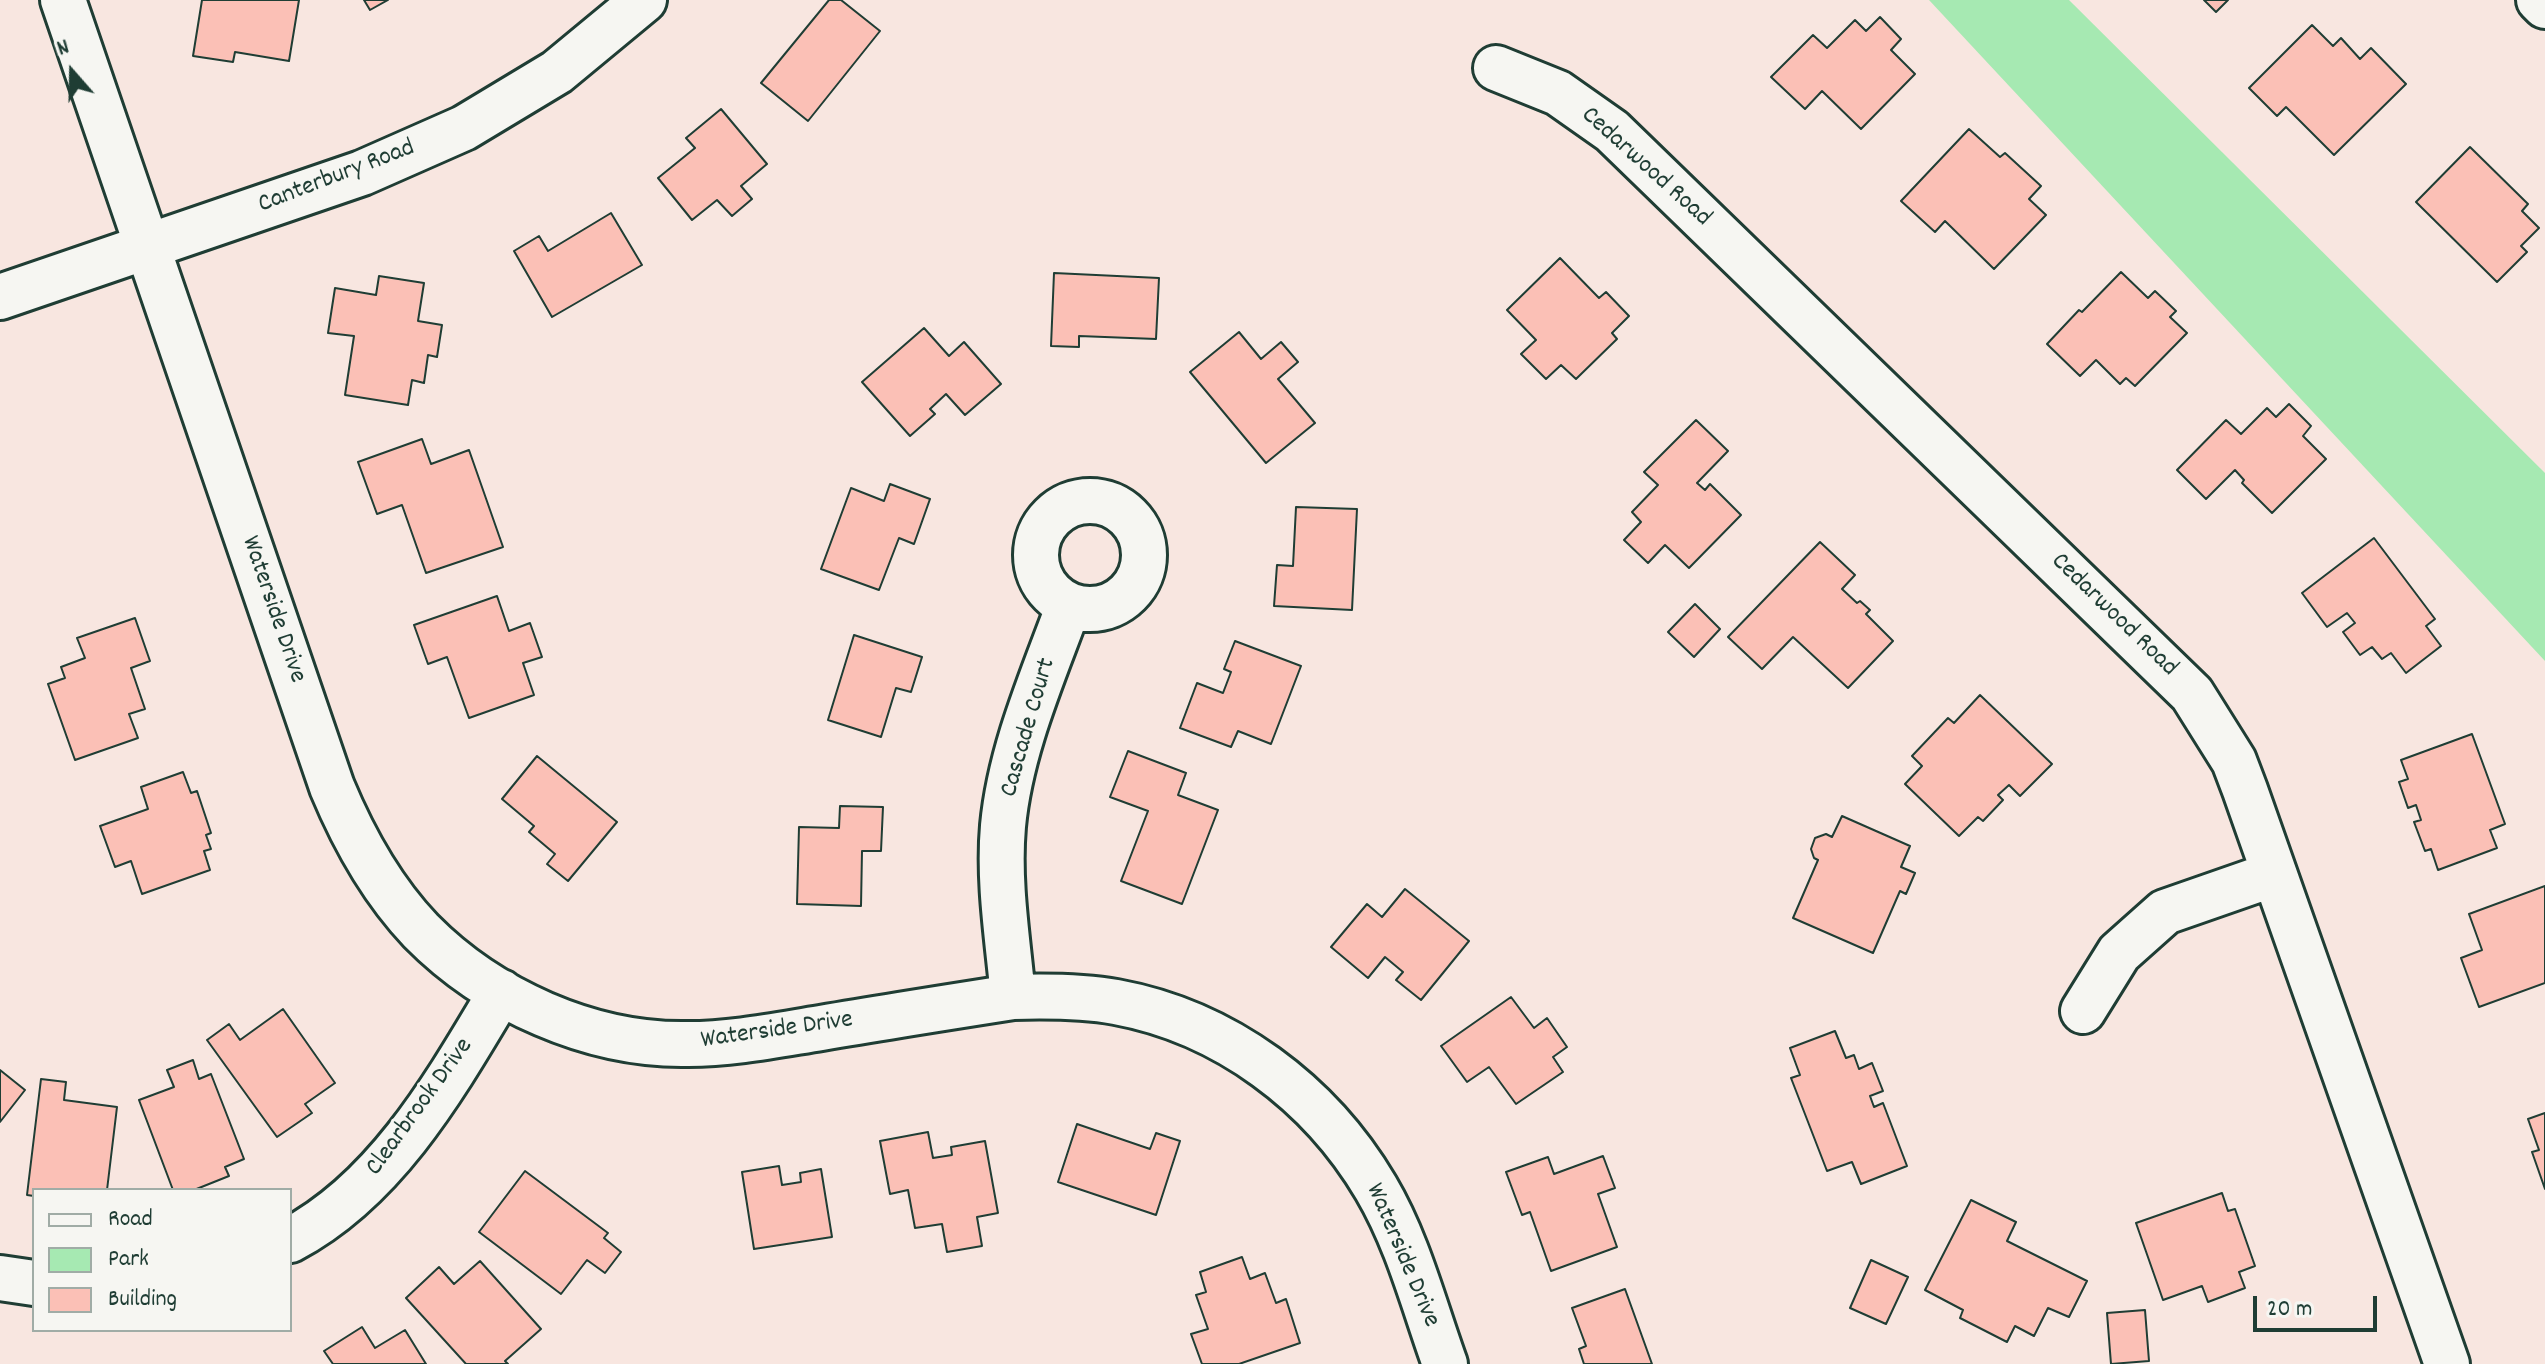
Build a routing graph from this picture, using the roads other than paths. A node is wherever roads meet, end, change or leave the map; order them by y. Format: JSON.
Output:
{"nodes":[{"id":1,"x":63,"y":0,"type":"edge"},
{"id":2,"x":644,"y":0,"type":"edge"},
{"id":3,"x":2539,"y":0,"type":"edge"},
{"id":4,"x":2545,"y":6,"type":"edge"},
{"id":5,"x":1496,"y":68,"type":"dead end"},
{"id":6,"x":147,"y":247,"type":"junction"},
{"id":7,"x":0,"y":297,"type":"edge"},
{"id":8,"x":1069,"y":605,"type":"dead end"},
{"id":9,"x":2274,"y":874,"type":"junction"},
{"id":10,"x":501,"y":992,"type":"junction"},
{"id":11,"x":1013,"y":997,"type":"junction"},
{"id":12,"x":2083,"y":1011,"type":"dead end"},
{"id":13,"x":292,"y":1239,"type":"edge"},
{"id":14,"x":0,"y":1278,"type":"edge"},
{"id":15,"x":32,"y":1283,"type":"edge"},
{"id":16,"x":1445,"y":1364,"type":"edge"},
{"id":17,"x":2447,"y":1364,"type":"edge"}],
"edges":[{"from":1,"to":6,"type":"street","name":"Waterside Drive"},
{"from":2,"to":6,"type":"street","name":"Canterbury Road"},
{"from":3,"to":4,"type":"street"},
{"from":5,"to":9,"type":"street","name":"Cedarwood Road"},
{"from":6,"to":7,"type":"street","name":"Canterbury Road"},
{"from":6,"to":10,"type":"street","name":"Waterside Drive"},
{"from":8,"to":11,"type":"street","name":"Cascade Court"},
{"from":9,"to":12,"type":"street"},
{"from":9,"to":17,"type":"street","name":"Cedarwood Road"},
{"from":10,"to":11,"type":"street","name":"Waterside Drive"},
{"from":10,"to":13,"type":"street","name":"Clearbrook Drive"},
{"from":11,"to":16,"type":"street","name":"Waterside Drive"},
{"from":14,"to":15,"type":"street"}]}
